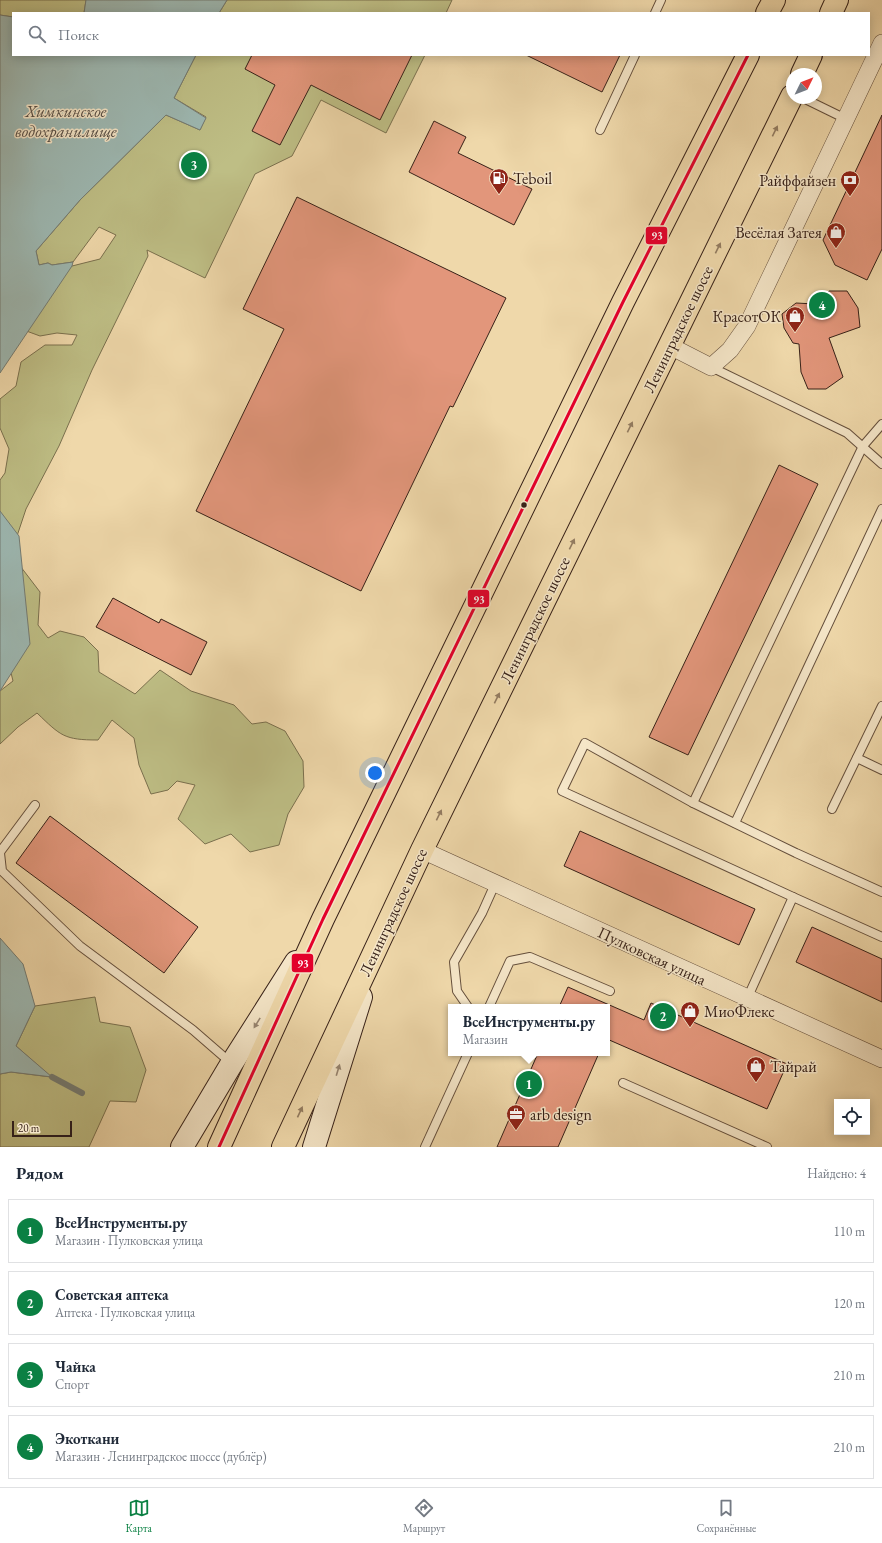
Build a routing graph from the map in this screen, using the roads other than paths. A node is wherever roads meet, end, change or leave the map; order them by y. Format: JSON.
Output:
{"nodes":[{"id":1,"x":661,"y":0,"type":"edge"},
{"id":2,"x":774,"y":0,"type":"edge"},
{"id":3,"x":837,"y":0,"type":"edge"},
{"id":4,"x":655,"y":12,"type":"edge"},
{"id":5,"x":768,"y":12,"type":"edge"},
{"id":6,"x":831,"y":12,"type":"edge"},
{"id":7,"x":882,"y":43,"type":"edge"},
{"id":8,"x":636,"y":56,"type":"edge"},
{"id":9,"x":747,"y":56,"type":"edge"},
{"id":10,"x":811,"y":56,"type":"edge"},
{"id":11,"x":805,"y":68,"type":"edge"},
{"id":12,"x":788,"y":104,"type":"edge"},
{"id":13,"x":815,"y":104,"type":"edge"},
{"id":14,"x":846,"y":119,"type":"junction"},
{"id":15,"x":600,"y":130,"type":"dead end"},
{"id":16,"x":670,"y":346,"type":"junction"},
{"id":17,"x":711,"y":367,"type":"junction"},
{"id":18,"x":882,"y":424,"type":"edge"},
{"id":19,"x":863,"y":446,"type":"junction"},
{"id":20,"x":882,"y":464,"type":"edge"},
{"id":21,"x":882,"y":509,"type":"edge"},
{"id":22,"x":882,"y":706,"type":"edge"},
{"id":23,"x":857,"y":758,"type":"junction"},
{"id":24,"x":882,"y":770,"type":"edge"},
{"id":25,"x":693,"y":803,"type":"junction"},
{"id":26,"x":35,"y":805,"type":"dead end"},
{"id":27,"x":832,"y":809,"type":"dead end"},
{"id":28,"x":735,"y":823,"type":"junction"},
{"id":29,"x":422,"y":850,"type":"junction"},
{"id":30,"x":0,"y":853,"type":"edge"},
{"id":31,"x":495,"y":884,"type":"junction"},
{"id":32,"x":882,"y":892,"type":"edge"},
{"id":33,"x":793,"y":897,"type":"junction"},
{"id":34,"x":323,"y":919,"type":"junction"},
{"id":35,"x":882,"y":937,"type":"edge"},
{"id":36,"x":378,"y":944,"type":"junction"},
{"id":37,"x":610,"y":991,"type":"dead end"},
{"id":38,"x":746,"y":999,"type":"junction"},
{"id":39,"x":466,"y":1004,"type":"edge"},
{"id":40,"x":490,"y":1004,"type":"edge"},
{"id":41,"x":467,"y":1056,"type":"edge"},
{"id":42,"x":882,"y":1059,"type":"edge"},
{"id":43,"x":232,"y":1063,"type":"junction"},
{"id":44,"x":623,"y":1083,"type":"dead end"},
{"id":45,"x":182,"y":1147,"type":"edge"},
{"id":46,"x":219,"y":1147,"type":"edge"},
{"id":47,"x":283,"y":1147,"type":"edge"},
{"id":48,"x":314,"y":1147,"type":"edge"},
{"id":49,"x":425,"y":1147,"type":"edge"},
{"id":50,"x":767,"y":1147,"type":"edge"}],
"edges":[{"from":1,"to":4,"type":"lane"},
{"from":2,"to":5,"type":"main road"},
{"from":3,"to":6,"type":"main road"},
{"from":7,"to":14,"type":"street"},
{"from":8,"to":15,"type":"lane"},
{"from":9,"to":34,"type":"main road"},
{"from":10,"to":11,"type":"main road"},
{"from":16,"to":12,"type":"main road","name":"Ленинградское шоссе","one_way":true},
{"from":13,"to":14,"type":"lane"},
{"from":14,"to":17,"type":"street"},
{"from":16,"to":17,"type":"street"},
{"from":29,"to":16,"type":"main road","name":"Ленинградское шоссе","one_way":true},
{"from":17,"to":19,"type":"lane"},
{"from":18,"to":19,"type":"lane"},
{"from":19,"to":20,"type":"lane"},
{"from":19,"to":25,"type":"lane"},
{"from":21,"to":28,"type":"lane"},
{"from":22,"to":23,"type":"lane"},
{"from":23,"to":24,"type":"lane"},
{"from":23,"to":27,"type":"lane"},
{"from":25,"to":28,"type":"lane"},
{"from":25,"to":33,"type":"lane"},
{"from":26,"to":30,"type":"lane"},
{"from":28,"to":32,"type":"lane"},
{"from":29,"to":31,"type":"street","name":"Пулковская улица"},
{"from":29,"to":36,"type":"main road","name":"Ленинградское шоссе"},
{"from":30,"to":43,"type":"lane"},
{"from":31,"to":38,"type":"street","name":"Пулковская улица"},
{"from":31,"to":39,"type":"lane"},
{"from":33,"to":35,"type":"lane"},
{"from":33,"to":38,"type":"lane"},
{"from":34,"to":43,"type":"main road","one_way":true},
{"from":34,"to":46,"type":"main road"},
{"from":47,"to":36,"type":"main road","name":"Ленинградское шоссе","one_way":true},
{"from":48,"to":36,"type":"main road","one_way":true},
{"from":37,"to":40,"type":"lane"},
{"from":38,"to":42,"type":"street","name":"Пулковская улица"},
{"from":41,"to":49,"type":"lane"},
{"from":43,"to":45,"type":"main road"},
{"from":44,"to":50,"type":"lane"}]}
